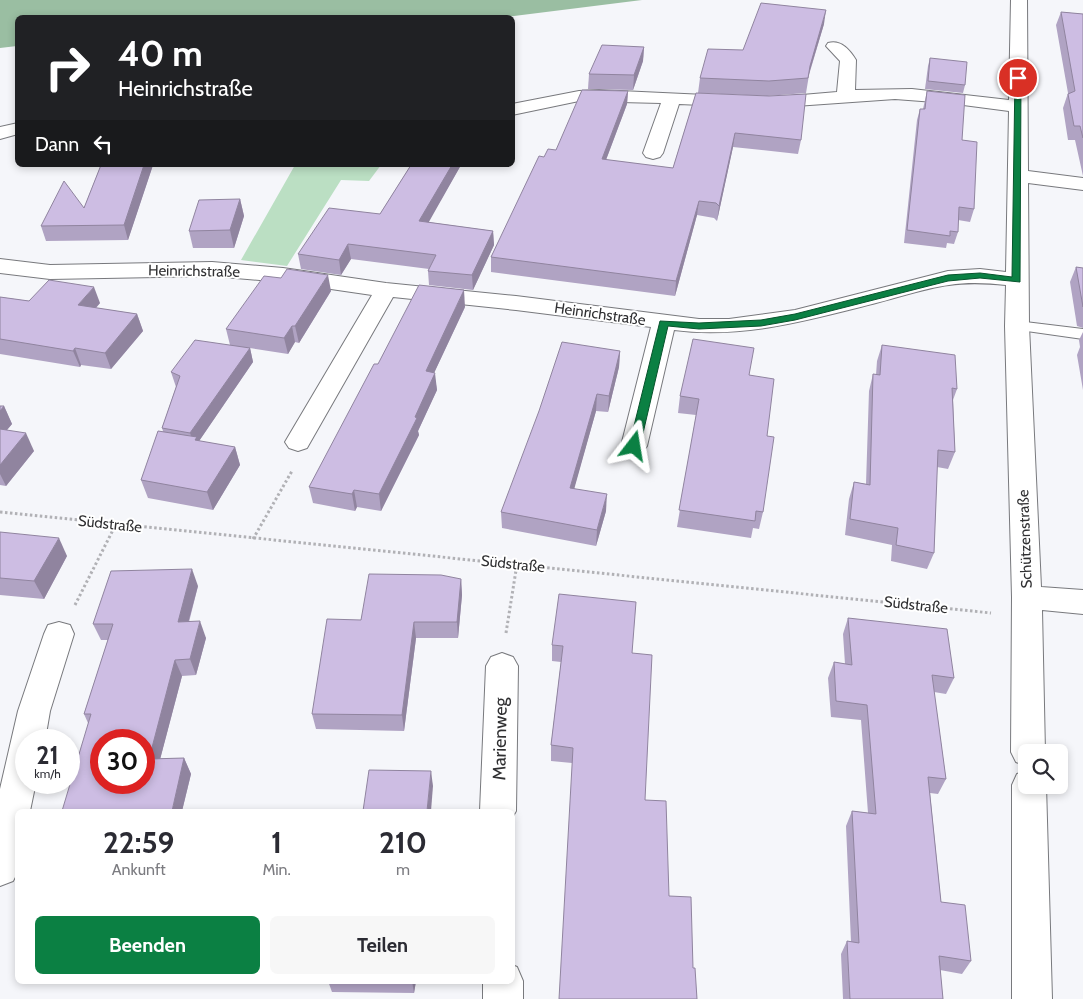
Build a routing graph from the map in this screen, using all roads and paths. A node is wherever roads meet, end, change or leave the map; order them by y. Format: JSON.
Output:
{"nodes":[{"id":1,"x":1019,"y":0,"type":"edge"},
{"id":2,"x":834,"y":46,"type":"dead end"},
{"id":3,"x":846,"y":96,"type":"junction"},
{"id":4,"x":672,"y":98,"type":"junction"},
{"id":5,"x":1018,"y":106,"type":"junction"},
{"id":6,"x":515,"y":109,"type":"edge"},
{"id":7,"x":15,"y":129,"type":"edge"},
{"id":8,"x":0,"y":133,"type":"edge"},
{"id":9,"x":653,"y":153,"type":"dead end"},
{"id":10,"x":1017,"y":176,"type":"junction"},
{"id":11,"x":1083,"y":184,"type":"edge"},
{"id":12,"x":0,"y":266,"type":"edge"},
{"id":13,"x":1017,"y":280,"type":"junction"},
{"id":14,"x":386,"y":290,"type":"junction"},
{"id":15,"x":664,"y":323,"type":"junction"},
{"id":16,"x":1017,"y":326,"type":"junction"},
{"id":17,"x":1083,"y":334,"type":"edge"},
{"id":18,"x":298,"y":442,"type":"joint"},
{"id":19,"x":634,"y":446,"type":"dead end"},
{"id":20,"x":0,"y":512,"type":"edge"},
{"id":21,"x":116,"y":524,"type":"junction"},
{"id":22,"x":253,"y":539,"type":"junction"},
{"id":23,"x":517,"y":564,"type":"junction"},
{"id":24,"x":1083,"y":602,"type":"edge"},
{"id":25,"x":1027,"y":607,"type":"junction"},
{"id":26,"x":59,"y":634,"type":"joint"},
{"id":27,"x":502,"y":666,"type":"joint"},
{"id":28,"x":30,"y":729,"type":"edge"},
{"id":29,"x":1028,"y":744,"type":"edge"},
{"id":30,"x":16,"y":794,"type":"edge"},
{"id":31,"x":1029,"y":794,"type":"edge"},
{"id":32,"x":498,"y":809,"type":"edge"},
{"id":33,"x":0,"y":870,"type":"edge"},
{"id":34,"x":503,"y":984,"type":"edge"},
{"id":35,"x":503,"y":999,"type":"edge"},
{"id":36,"x":1032,"y":999,"type":"edge"}],
"edges":[{"from":1,"to":5,"type":"street","name":"Schützenstraße"},
{"from":2,"to":3,"type":"street"},
{"from":3,"to":4,"type":"street"},
{"from":3,"to":5,"type":"street"},
{"from":4,"to":6,"type":"street"},
{"from":4,"to":9,"type":"street"},
{"from":5,"to":10,"type":"street","name":"Schützenstraße"},
{"from":7,"to":8,"type":"street"},
{"from":10,"to":11,"type":"street"},
{"from":10,"to":13,"type":"street","name":"Schützenstraße"},
{"from":12,"to":14,"type":"street","name":"Heinrichstraße"},
{"from":13,"to":15,"type":"street","name":"Heinrichstraße"},
{"from":13,"to":16,"type":"street","name":"Schützenstraße"},
{"from":14,"to":15,"type":"street","name":"Heinrichstraße"},
{"from":14,"to":18,"type":"street"},
{"from":15,"to":19,"type":"street","name":"Heinrichstraße"},
{"from":16,"to":17,"type":"lane"},
{"from":16,"to":25,"type":"street","name":"Schützenstraße"},
{"from":18,"to":22,"type":"path"},
{"from":20,"to":21,"type":"path","name":"Südstraße"},
{"from":21,"to":22,"type":"path","name":"Südstraße"},
{"from":21,"to":26,"type":"path"},
{"from":22,"to":23,"type":"path","name":"Südstraße"},
{"from":23,"to":25,"type":"path","name":"Südstraße"},
{"from":23,"to":27,"type":"path"},
{"from":24,"to":25,"type":"street"},
{"from":25,"to":29,"type":"street","name":"Schützenstraße"},
{"from":26,"to":28,"type":"street"},
{"from":27,"to":32,"type":"street","name":"Marienweg"},
{"from":30,"to":33,"type":"street"},
{"from":31,"to":36,"type":"street"},
{"from":34,"to":35,"type":"street"}]}
